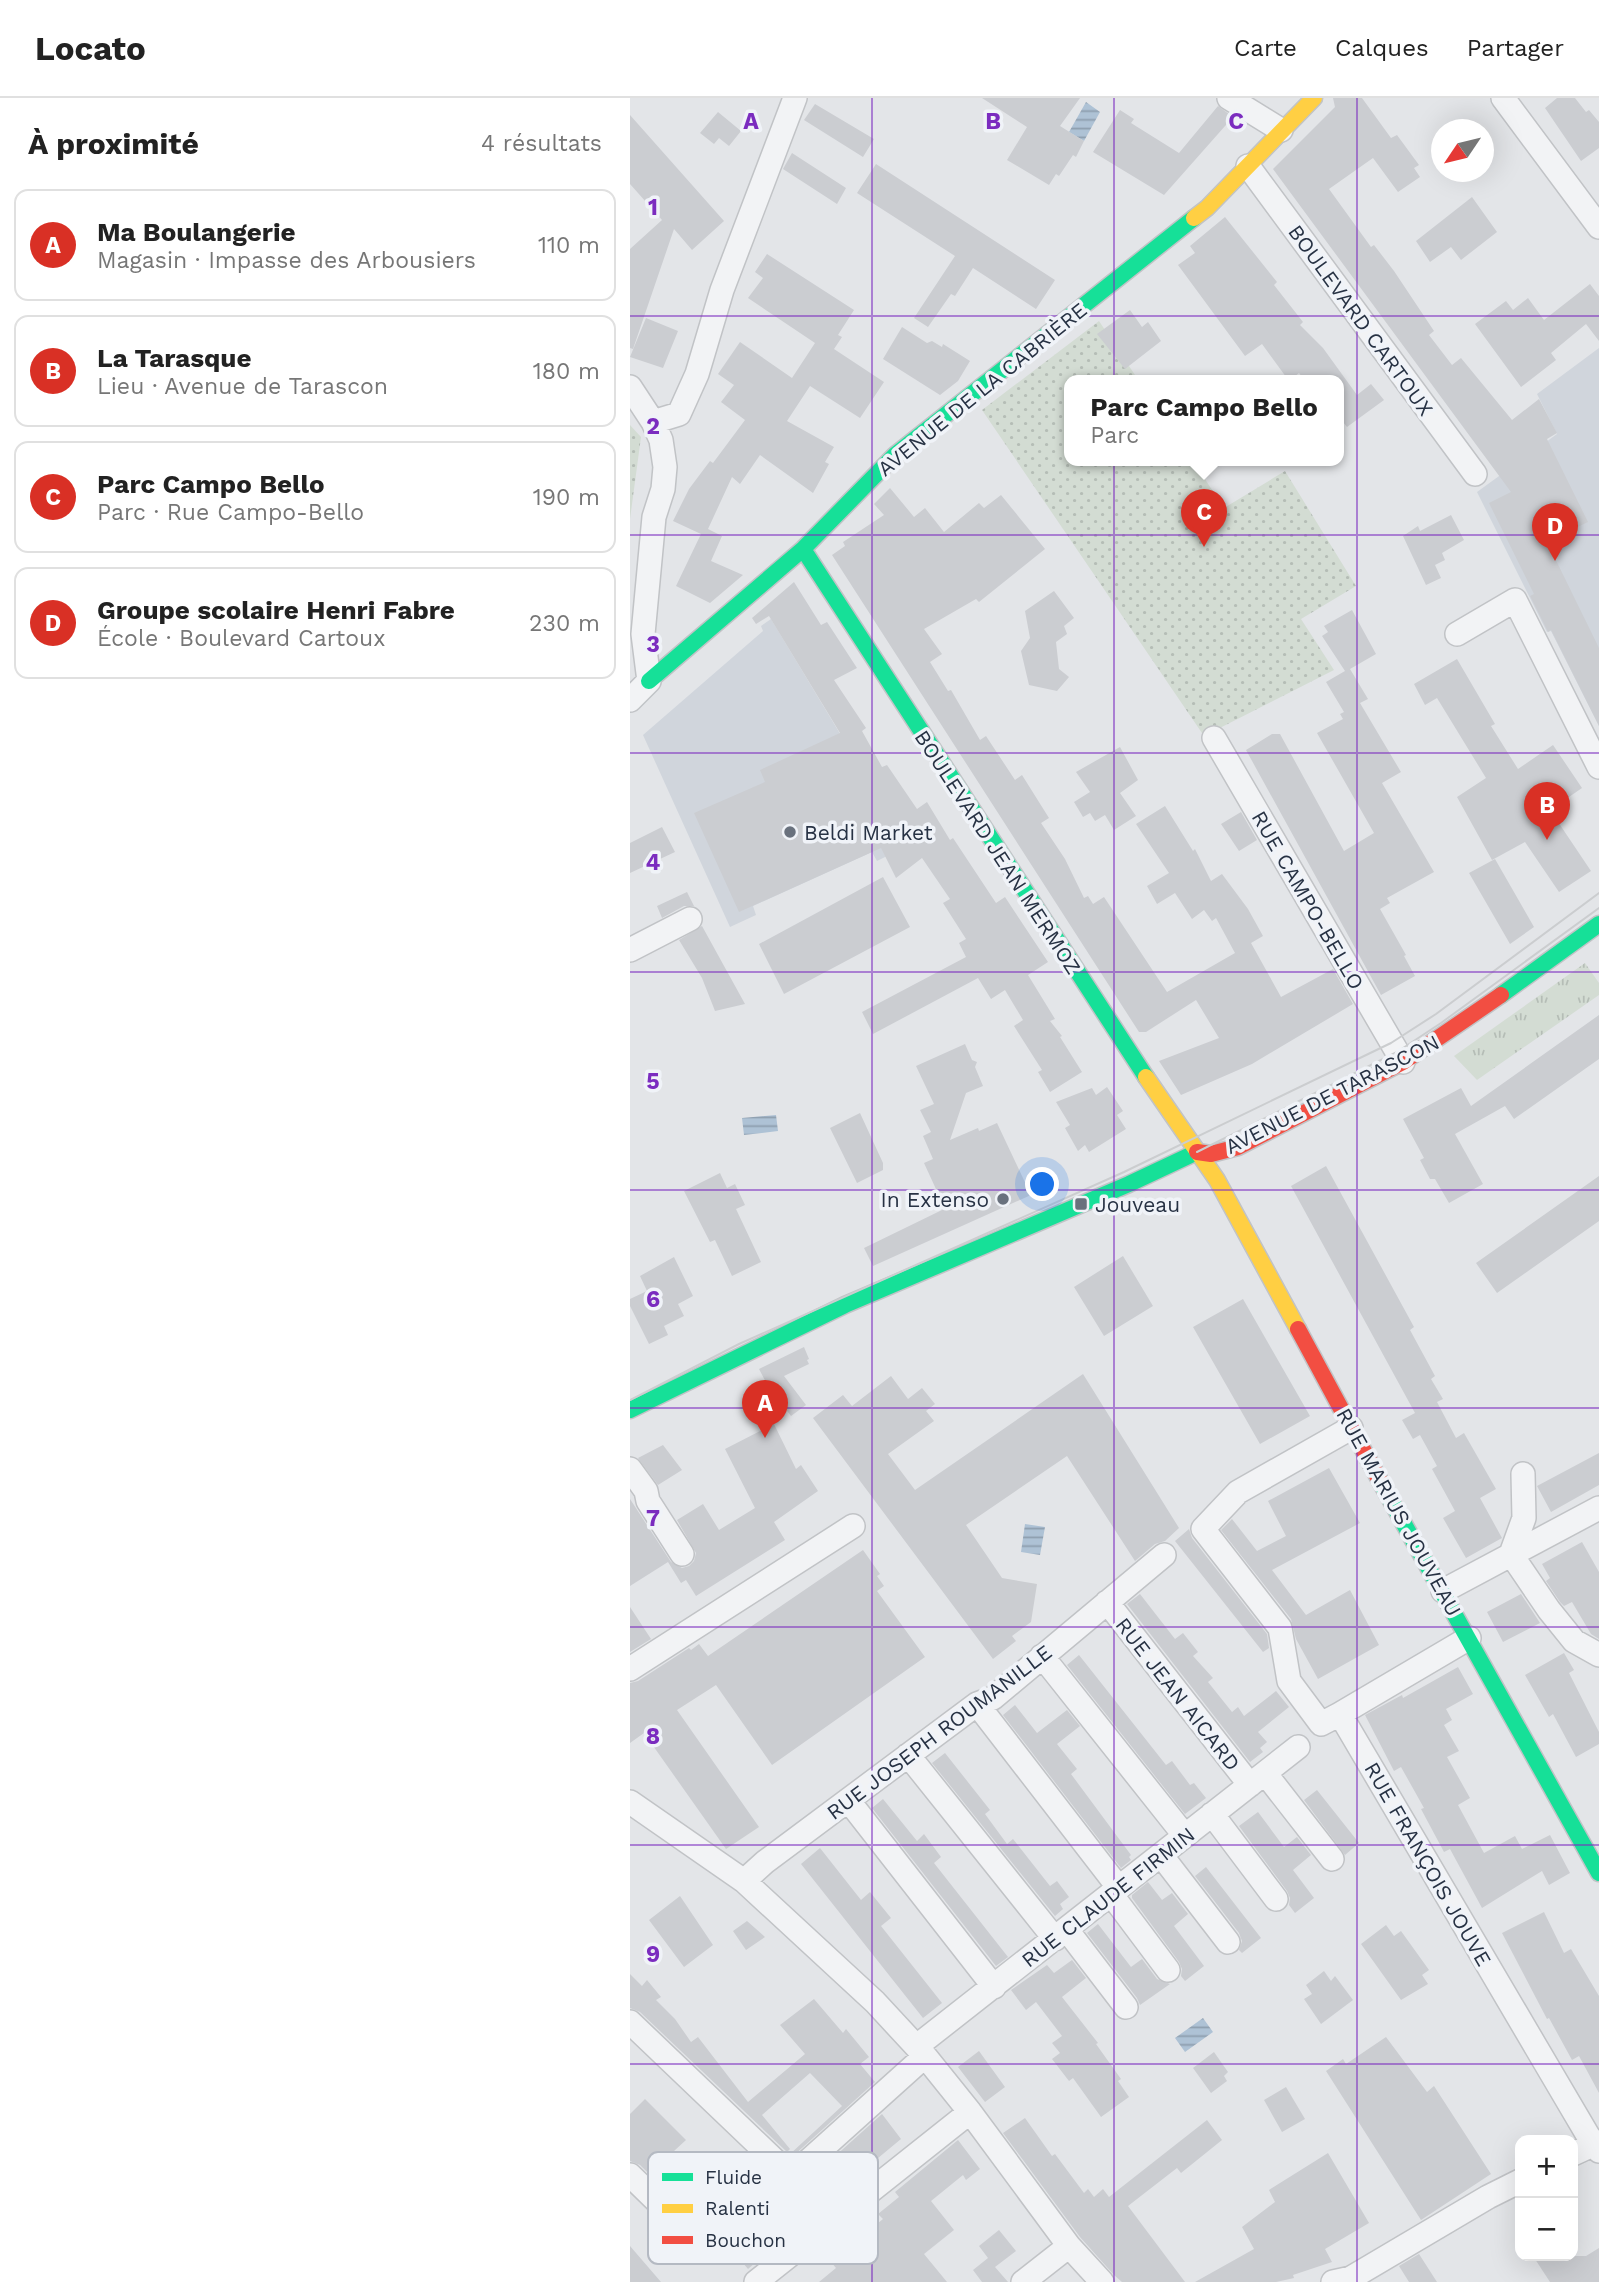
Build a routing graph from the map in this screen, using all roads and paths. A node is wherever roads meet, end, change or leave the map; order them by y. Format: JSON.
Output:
{"nodes":[{"id":1,"x":795,"y":98,"type":"edge"},
{"id":2,"x":1229,"y":98,"type":"edge"},
{"id":3,"x":1314,"y":98,"type":"edge"},
{"id":4,"x":1503,"y":98,"type":"edge"},
{"id":5,"x":1281,"y":130,"type":"junction"},
{"id":6,"x":1248,"y":166,"type":"junction"},
{"id":7,"x":1599,"y":227,"type":"edge"},
{"id":8,"x":630,"y":387,"type":"edge"},
{"id":9,"x":653,"y":422,"type":"junction"},
{"id":10,"x":1475,"y":474,"type":"dead end"},
{"id":11,"x":803,"y":549,"type":"junction"},
{"id":12,"x":1457,"y":634,"type":"dead end"},
{"id":13,"x":649,"y":681,"type":"junction"},
{"id":14,"x":630,"y":700,"type":"edge"},
{"id":15,"x":1214,"y":738,"type":"dead end"},
{"id":16,"x":1599,"y":767,"type":"edge"},
{"id":17,"x":691,"y":919,"type":"dead end"},
{"id":18,"x":1599,"y":924,"type":"edge"},
{"id":19,"x":630,"y":950,"type":"edge"},
{"id":20,"x":1403,"y":1062,"type":"junction"},
{"id":21,"x":1197,"y":1152,"type":"junction"},
{"id":22,"x":630,"y":1410,"type":"edge"},
{"id":23,"x":1352,"y":1428,"type":"junction"},
{"id":24,"x":630,"y":1469,"type":"edge"},
{"id":25,"x":1523,"y":1474,"type":"dead end"},
{"id":26,"x":1599,"y":1508,"type":"edge"},
{"id":27,"x":853,"y":1526,"type":"dead end"},
{"id":28,"x":682,"y":1553,"type":"dead end"},
{"id":29,"x":1164,"y":1555,"type":"dead end"},
{"id":30,"x":1511,"y":1555,"type":"junction"},
{"id":31,"x":1443,"y":1591,"type":"junction"},
{"id":32,"x":1107,"y":1602,"type":"junction"},
{"id":33,"x":1469,"y":1638,"type":"junction"},
{"id":34,"x":1042,"y":1656,"type":"junction"},
{"id":35,"x":1599,"y":1656,"type":"edge"},
{"id":36,"x":630,"y":1669,"type":"edge"},
{"id":37,"x":977,"y":1704,"type":"junction"},
{"id":38,"x":1340,"y":1714,"type":"junction"},
{"id":39,"x":1298,"y":1746,"type":"dead end"},
{"id":40,"x":908,"y":1755,"type":"junction"},
{"id":41,"x":1257,"y":1779,"type":"junction"},
{"id":42,"x":848,"y":1800,"type":"junction"},
{"id":43,"x":630,"y":1802,"type":"edge"},
{"id":44,"x":1212,"y":1814,"type":"junction"},
{"id":45,"x":1185,"y":1836,"type":"junction"},
{"id":46,"x":1161,"y":1855,"type":"junction"},
{"id":47,"x":1332,"y":1859,"type":"dead end"},
{"id":48,"x":1599,"y":1873,"type":"edge"},
{"id":49,"x":744,"y":1881,"type":"junction"},
{"id":50,"x":1115,"y":1891,"type":"junction"},
{"id":51,"x":1276,"y":1899,"type":"dead end"},
{"id":52,"x":1061,"y":1934,"type":"junction"},
{"id":53,"x":1228,"y":1942,"type":"dead end"},
{"id":54,"x":1168,"y":1970,"type":"dead end"},
{"id":55,"x":994,"y":1987,"type":"junction"},
{"id":56,"x":1126,"y":2007,"type":"dead end"},
{"id":57,"x":630,"y":2022,"type":"edge"},
{"id":58,"x":921,"y":2051,"type":"junction"},
{"id":59,"x":970,"y":2112,"type":"junction"},
{"id":60,"x":1591,"y":2148,"type":"edge"},
{"id":61,"x":766,"y":2152,"type":"edge"},
{"id":62,"x":814,"y":2152,"type":"edge"},
{"id":63,"x":630,"y":2175,"type":"edge"},
{"id":64,"x":1515,"y":2184,"type":"edge"},
{"id":65,"x":878,"y":2185,"type":"edge"},
{"id":66,"x":648,"y":2193,"type":"edge"},
{"id":67,"x":1069,"y":2246,"type":"junction"},
{"id":68,"x":779,"y":2264,"type":"edge"},
{"id":69,"x":756,"y":2282,"type":"edge"},
{"id":70,"x":1023,"y":2282,"type":"edge"},
{"id":71,"x":1102,"y":2282,"type":"edge"},
{"id":72,"x":1333,"y":2282,"type":"edge"}],
"edges":[{"from":1,"to":9,"type":"street"},
{"from":2,"to":5,"type":"street"},
{"from":3,"to":5,"type":"street","name":"AVENUE DE LA CABRIÈRE"},
{"from":4,"to":7,"type":"street"},
{"from":5,"to":6,"type":"street","name":"AVENUE DE LA CABRIÈRE"},
{"from":6,"to":10,"type":"street","name":"BOULEVARD CARTOUX"},
{"from":6,"to":11,"type":"street","name":"AVENUE DE LA CABRIÈRE"},
{"from":8,"to":9,"type":"street"},
{"from":9,"to":13,"type":"street"},
{"from":11,"to":13,"type":"street","name":"AVENUE DE LA CABRIÈRE"},
{"from":11,"to":21,"type":"street","name":"BOULEVARD JEAN MERMOZ"},
{"from":12,"to":16,"type":"street"},
{"from":13,"to":14,"type":"street"},
{"from":15,"to":20,"type":"street","name":"RUE CAMPO-BELLO"},
{"from":17,"to":19,"type":"street"},
{"from":18,"to":20,"type":"street","name":"AVENUE DE TARASCON"},
{"from":20,"to":21,"type":"street","name":"AVENUE DE TARASCON"},
{"from":21,"to":22,"type":"street","name":"AVENUE DE TARASCON"},
{"from":21,"to":23,"type":"street","name":"RUE MARIUS JOUVEAU"},
{"from":23,"to":31,"type":"street","name":"RUE MARIUS JOUVEAU"},
{"from":23,"to":38,"type":"street"},
{"from":24,"to":28,"type":"street"},
{"from":25,"to":30,"type":"street"},
{"from":26,"to":30,"type":"street"},
{"from":27,"to":36,"type":"street"},
{"from":29,"to":32,"type":"street","name":"RUE JOSEPH ROUMANILLE"},
{"from":30,"to":31,"type":"street"},
{"from":30,"to":35,"type":"street"},
{"from":31,"to":33,"type":"street","name":"RUE MARIUS JOUVEAU"},
{"from":32,"to":34,"type":"street","name":"RUE JOSEPH ROUMANILLE"},
{"from":32,"to":41,"type":"street","name":"RUE JEAN AICARD"},
{"from":33,"to":38,"type":"street"},
{"from":33,"to":48,"type":"street","name":"RUE MARIUS JOUVEAU"},
{"from":34,"to":37,"type":"street","name":"RUE JOSEPH ROUMANILLE"},
{"from":34,"to":45,"type":"street"},
{"from":37,"to":40,"type":"street","name":"RUE JOSEPH ROUMANILLE"},
{"from":37,"to":50,"type":"street"},
{"from":38,"to":60,"type":"street","name":"RUE FRANÇOIS JOUVE"},
{"from":39,"to":41,"type":"street","name":"RUE CLAUDE FIRMIN"},
{"from":40,"to":42,"type":"street","name":"RUE JOSEPH ROUMANILLE"},
{"from":40,"to":52,"type":"street"},
{"from":41,"to":44,"type":"street","name":"RUE CLAUDE FIRMIN"},
{"from":41,"to":47,"type":"street","name":"RUE JEAN AICARD"},
{"from":42,"to":49,"type":"street","name":"RUE JOSEPH ROUMANILLE"},
{"from":42,"to":55,"type":"street"},
{"from":43,"to":49,"type":"street"},
{"from":44,"to":45,"type":"street","name":"RUE CLAUDE FIRMIN"},
{"from":44,"to":51,"type":"street"},
{"from":45,"to":46,"type":"street","name":"RUE CLAUDE FIRMIN"},
{"from":46,"to":50,"type":"street","name":"RUE CLAUDE FIRMIN"},
{"from":46,"to":53,"type":"street"},
{"from":49,"to":58,"type":"street"},
{"from":50,"to":52,"type":"street","name":"RUE CLAUDE FIRMIN"},
{"from":50,"to":54,"type":"street"},
{"from":52,"to":55,"type":"street","name":"RUE CLAUDE FIRMIN"},
{"from":52,"to":56,"type":"street"},
{"from":55,"to":58,"type":"street","name":"RUE CLAUDE FIRMIN"},
{"from":57,"to":61,"type":"street"},
{"from":58,"to":59,"type":"street"},
{"from":58,"to":62,"type":"street","name":"RUE CLAUDE FIRMIN"},
{"from":59,"to":65,"type":"street"},
{"from":59,"to":67,"type":"street"},
{"from":63,"to":66,"type":"street","name":"RUE CLAUDE FIRMIN"},
{"from":64,"to":72,"type":"street"},
{"from":67,"to":70,"type":"street"},
{"from":67,"to":71,"type":"street"},
{"from":68,"to":69,"type":"street"}]}
